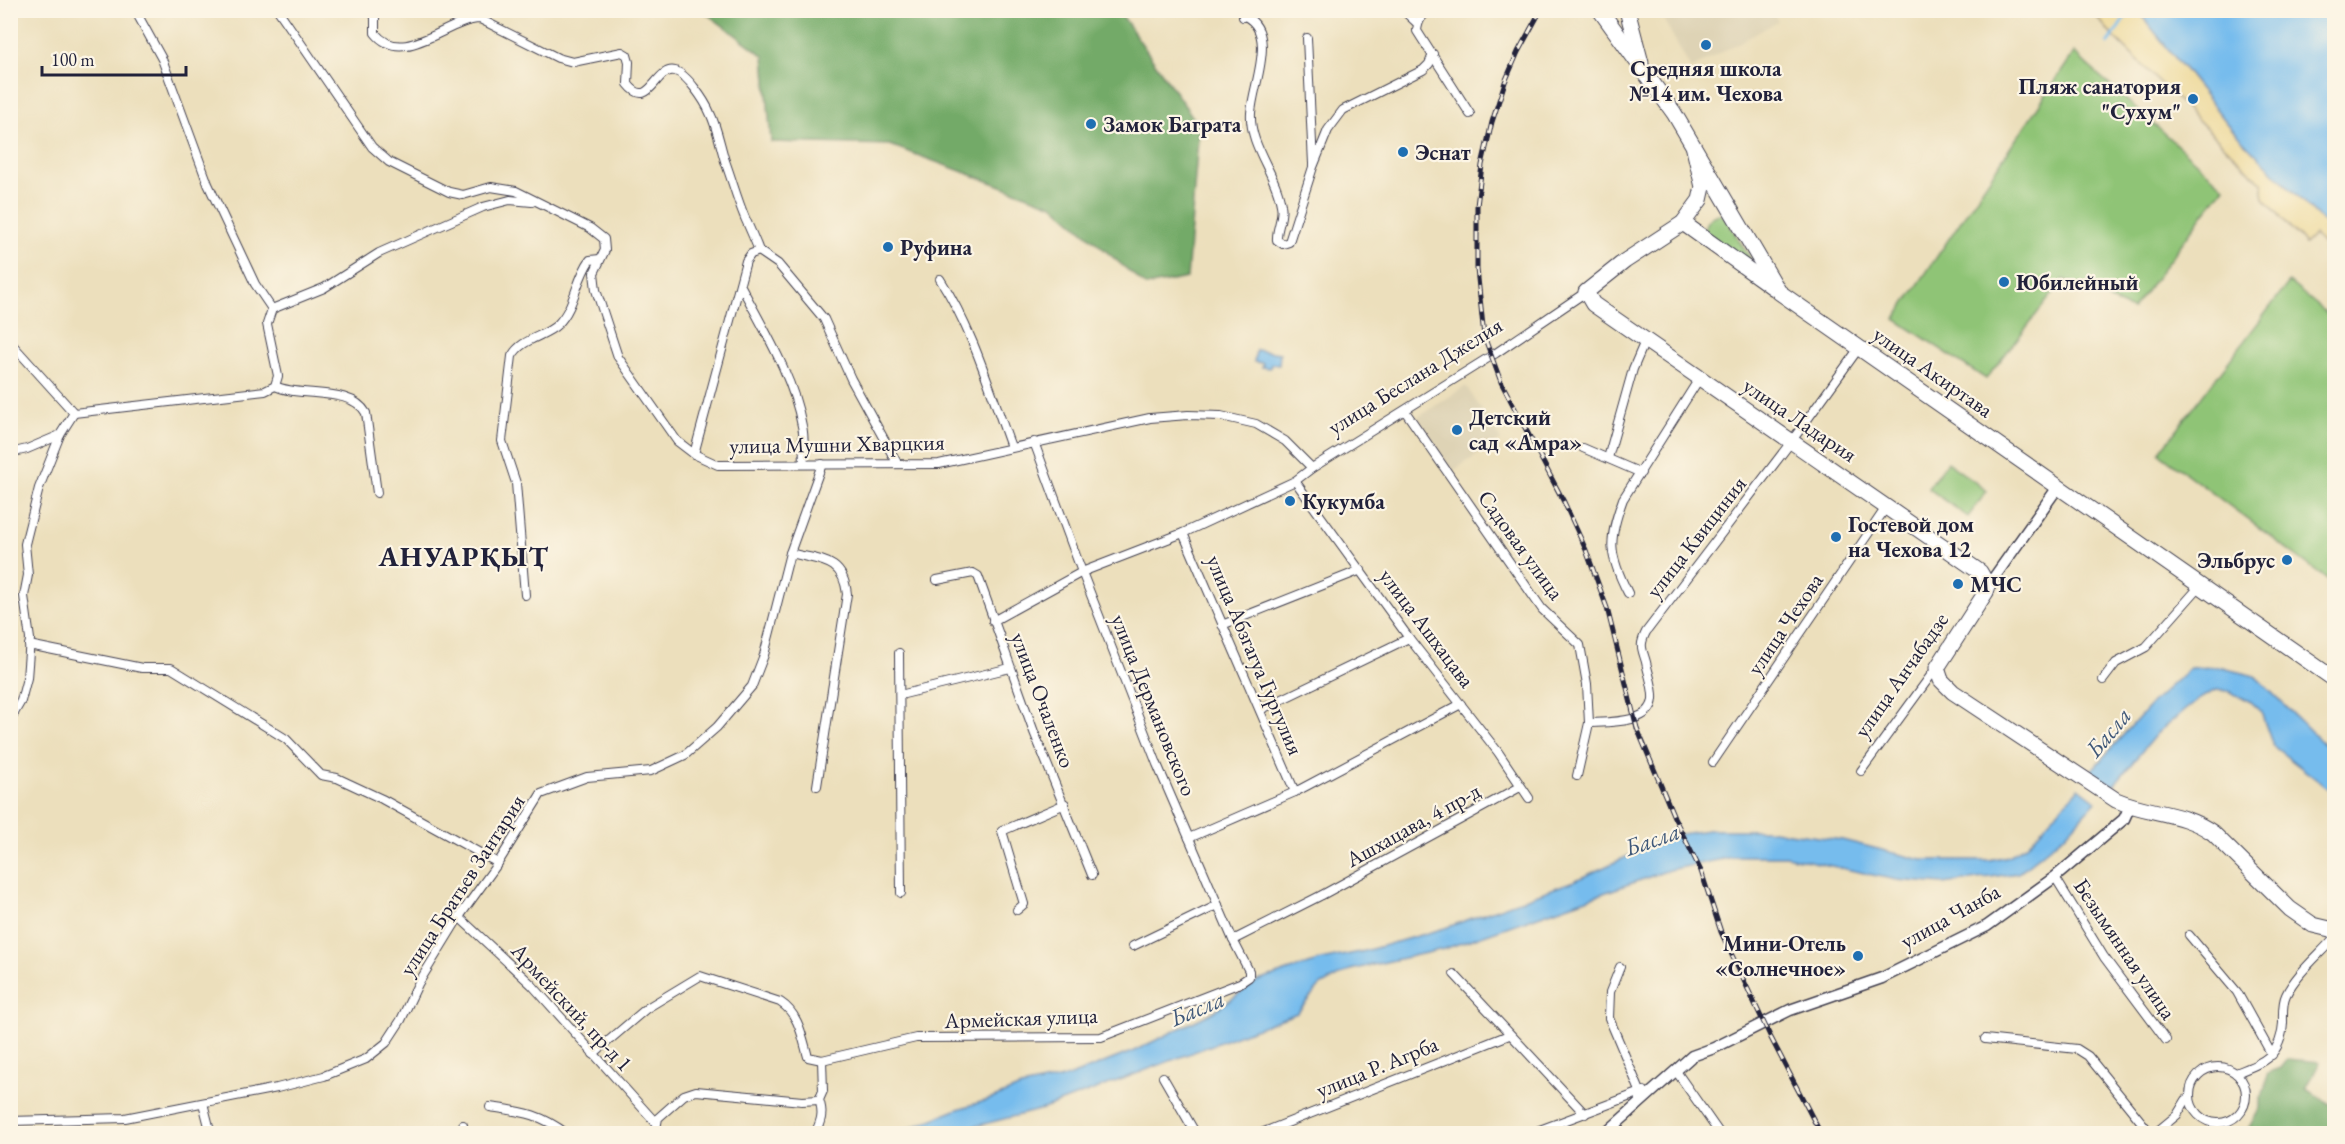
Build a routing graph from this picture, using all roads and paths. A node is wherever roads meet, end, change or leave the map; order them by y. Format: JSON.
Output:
{"nodes":[{"id":1,"x":135,"y":10,"type":"edge"},
{"id":2,"x":278,"y":10,"type":"edge"},
{"id":3,"x":371,"y":10,"type":"edge"},
{"id":4,"x":1403,"y":10,"type":"edge"},
{"id":5,"x":1431,"y":10,"type":"edge"},
{"id":6,"x":1600,"y":10,"type":"edge"},
{"id":7,"x":1627,"y":12,"type":"edge"},
{"id":8,"x":1243,"y":17,"type":"dead end"},
{"id":9,"x":1418,"y":23,"type":"junction"},
{"id":10,"x":1307,"y":38,"type":"dead end"},
{"id":11,"x":1433,"y":54,"type":"junction"},
{"id":12,"x":1644,"y":71,"type":"junction"},
{"id":13,"x":1470,"y":114,"type":"dead end"},
{"id":14,"x":1694,"y":149,"type":"junction"},
{"id":15,"x":1313,"y":167,"type":"junction"},
{"id":16,"x":537,"y":203,"type":"junction"},
{"id":17,"x":1683,"y":224,"type":"junction"},
{"id":18,"x":759,"y":251,"type":"junction"},
{"id":19,"x":600,"y":259,"type":"junction"},
{"id":20,"x":940,"y":279,"type":"dead end"},
{"id":21,"x":741,"y":285,"type":"junction"},
{"id":22,"x":1586,"y":292,"type":"junction"},
{"id":23,"x":1779,"y":292,"type":"junction"},
{"id":24,"x":272,"y":309,"type":"junction"},
{"id":25,"x":1645,"y":341,"type":"junction"},
{"id":26,"x":10,"y":342,"type":"edge"},
{"id":27,"x":1859,"y":348,"type":"junction"},
{"id":28,"x":1698,"y":379,"type":"junction"},
{"id":29,"x":275,"y":386,"type":"junction"},
{"id":30,"x":1405,"y":411,"type":"junction"},
{"id":31,"x":74,"y":413,"type":"junction"},
{"id":32,"x":60,"y":435,"type":"junction"},
{"id":33,"x":1034,"y":442,"type":"junction"},
{"id":34,"x":1791,"y":442,"type":"junction"},
{"id":35,"x":1011,"y":447,"type":"junction"},
{"id":36,"x":1583,"y":448,"type":"dead end"},
{"id":37,"x":10,"y":453,"type":"edge"},
{"id":38,"x":694,"y":454,"type":"junction"},
{"id":39,"x":1608,"y":458,"type":"junction"},
{"id":40,"x":804,"y":464,"type":"junction"},
{"id":41,"x":822,"y":464,"type":"junction"},
{"id":42,"x":897,"y":464,"type":"junction"},
{"id":43,"x":1312,"y":468,"type":"junction"},
{"id":44,"x":1641,"y":473,"type":"junction"},
{"id":45,"x":1295,"y":481,"type":"junction"},
{"id":46,"x":2058,"y":487,"type":"junction"},
{"id":47,"x":376,"y":494,"type":"dead end"},
{"id":48,"x":1887,"y":506,"type":"junction"},
{"id":49,"x":1183,"y":533,"type":"junction"},
{"id":50,"x":790,"y":553,"type":"junction"},
{"id":51,"x":1360,"y":570,"type":"junction"},
{"id":52,"x":1082,"y":572,"type":"junction"},
{"id":53,"x":937,"y":580,"type":"dead end"},
{"id":54,"x":1988,"y":586,"type":"junction"},
{"id":55,"x":2200,"y":586,"type":"junction"},
{"id":56,"x":1628,"y":593,"type":"dead end"},
{"id":57,"x":525,"y":595,"type":"dead end"},
{"id":58,"x":993,"y":621,"type":"junction"},
{"id":59,"x":1222,"y":625,"type":"junction"},
{"id":60,"x":1409,"y":638,"type":"junction"},
{"id":61,"x":29,"y":645,"type":"junction"},
{"id":62,"x":899,"y":653,"type":"dead end"},
{"id":63,"x":1939,"y":664,"type":"junction"},
{"id":64,"x":1010,"y":668,"type":"junction"},
{"id":65,"x":2334,"y":679,"type":"edge"},
{"id":66,"x":2103,"y":681,"type":"dead end"},
{"id":67,"x":900,"y":695,"type":"junction"},
{"id":68,"x":1461,"y":704,"type":"junction"},
{"id":69,"x":1260,"y":710,"type":"junction"},
{"id":70,"x":10,"y":720,"type":"edge"},
{"id":71,"x":1590,"y":723,"type":"junction"},
{"id":72,"x":1713,"y":762,"type":"dead end"},
{"id":73,"x":1861,"y":771,"type":"dead end"},
{"id":74,"x":1577,"y":776,"type":"dead end"},
{"id":75,"x":817,"y":786,"type":"dead end"},
{"id":76,"x":1520,"y":787,"type":"junction"},
{"id":77,"x":1295,"y":792,"type":"junction"},
{"id":78,"x":1528,"y":798,"type":"dead end"},
{"id":79,"x":2123,"y":803,"type":"junction"},
{"id":80,"x":1065,"y":804,"type":"junction"},
{"id":81,"x":1189,"y":838,"type":"junction"},
{"id":82,"x":498,"y":863,"type":"junction"},
{"id":83,"x":1092,"y":875,"type":"dead end"},
{"id":84,"x":2055,"y":877,"type":"junction"},
{"id":85,"x":901,"y":893,"type":"dead end"},
{"id":86,"x":1218,"y":905,"type":"junction"},
{"id":87,"x":1017,"y":910,"type":"dead end"},
{"id":88,"x":459,"y":917,"type":"junction"},
{"id":89,"x":2334,"y":930,"type":"edge"},
{"id":90,"x":2189,"y":935,"type":"dead end"},
{"id":91,"x":2334,"y":938,"type":"edge"},
{"id":92,"x":1233,"y":940,"type":"junction"},
{"id":93,"x":1133,"y":946,"type":"dead end"},
{"id":94,"x":1620,"y":967,"type":"dead end"},
{"id":95,"x":1454,"y":975,"type":"dead end"},
{"id":96,"x":1249,"y":977,"type":"joint"},
{"id":97,"x":1509,"y":1035,"type":"junction"},
{"id":98,"x":1984,"y":1039,"type":"dead end"},
{"id":99,"x":2166,"y":1040,"type":"dead end"},
{"id":100,"x":593,"y":1054,"type":"junction"},
{"id":101,"x":2272,"y":1055,"type":"junction"},
{"id":102,"x":822,"y":1060,"type":"junction"},
{"id":103,"x":1676,"y":1071,"type":"junction"},
{"id":104,"x":2236,"y":1073,"type":"junction"},
{"id":105,"x":1163,"y":1077,"type":"dead end"},
{"id":106,"x":1640,"y":1097,"type":"junction"},
{"id":107,"x":2190,"y":1098,"type":"junction"},
{"id":108,"x":819,"y":1100,"type":"junction"},
{"id":109,"x":203,"y":1103,"type":"junction"},
{"id":110,"x":490,"y":1107,"type":"dead end"},
{"id":111,"x":1585,"y":1114,"type":"junction"},
{"id":112,"x":10,"y":1121,"type":"edge"},
{"id":113,"x":656,"y":1124,"type":"junction"},
{"id":114,"x":211,"y":1134,"type":"edge"},
{"id":115,"x":567,"y":1134,"type":"edge"},
{"id":116,"x":655,"y":1134,"type":"edge"},
{"id":117,"x":815,"y":1134,"type":"edge"},
{"id":118,"x":1196,"y":1134,"type":"edge"},
{"id":119,"x":1259,"y":1134,"type":"edge"},
{"id":120,"x":1529,"y":1134,"type":"edge"},
{"id":121,"x":1605,"y":1134,"type":"edge"},
{"id":122,"x":1720,"y":1134,"type":"edge"},
{"id":123,"x":2153,"y":1134,"type":"edge"}],
"edges":[{"from":1,"to":24,"type":"street"},
{"from":2,"to":16,"type":"street","name":"улица Мушни Хварцкия"},
{"from":3,"to":18,"type":"street"},
{"from":4,"to":9,"type":"street"},
{"from":5,"to":9,"type":"street"},
{"from":6,"to":12,"type":"highway","name":"улица Акиртава"},
{"from":7,"to":12,"type":"highway"},
{"from":8,"to":15,"type":"street"},
{"from":9,"to":11,"type":"street"},
{"from":10,"to":15,"type":"street"},
{"from":11,"to":13,"type":"street"},
{"from":11,"to":15,"type":"street"},
{"from":12,"to":14,"type":"highway","name":"улица Акиртава"},
{"from":14,"to":17,"type":"highway","name":"улица Беслана Джелия"},
{"from":14,"to":23,"type":"highway","name":"улица Акиртава"},
{"from":16,"to":19,"type":"street","name":"улица Мушни Хварцкия"},
{"from":16,"to":24,"type":"street"},
{"from":17,"to":22,"type":"highway","name":"улица Беслана Джелия"},
{"from":17,"to":23,"type":"highway"},
{"from":18,"to":21,"type":"street"},
{"from":18,"to":42,"type":"street"},
{"from":19,"to":38,"type":"street","name":"улица Мушни Хварцкия"},
{"from":19,"to":57,"type":"street"},
{"from":20,"to":35,"type":"street"},
{"from":21,"to":38,"type":"street"},
{"from":21,"to":40,"type":"street"},
{"from":22,"to":25,"type":"highway","name":"улица Ладария"},
{"from":22,"to":30,"type":"street","name":"улица Беслана Джелия"},
{"from":23,"to":27,"type":"highway","name":"улица Акиртава"},
{"from":24,"to":29,"type":"street"},
{"from":25,"to":28,"type":"highway","name":"улица Ладария"},
{"from":25,"to":39,"type":"street"},
{"from":26,"to":31,"type":"street"},
{"from":27,"to":34,"type":"street","name":"улица Квициния"},
{"from":27,"to":46,"type":"highway","name":"улица Акиртава"},
{"from":28,"to":34,"type":"highway","name":"улица Ладария"},
{"from":28,"to":44,"type":"street"},
{"from":29,"to":31,"type":"street"},
{"from":29,"to":47,"type":"street"},
{"from":30,"to":43,"type":"street","name":"улица Беслана Джелия"},
{"from":30,"to":71,"type":"street","name":"Садовая улица"},
{"from":31,"to":32,"type":"street"},
{"from":32,"to":37,"type":"street"},
{"from":32,"to":61,"type":"street"},
{"from":33,"to":35,"type":"street","name":"улица Мушни Хварцкия"},
{"from":33,"to":43,"type":"street","name":"улица Мушни Хварцкия"},
{"from":33,"to":52,"type":"street","name":"улица Дермановского"},
{"from":34,"to":48,"type":"highway","name":"улица Ладария"},
{"from":34,"to":71,"type":"street","name":"улица Квициния"},
{"from":35,"to":42,"type":"street","name":"улица Мушни Хварцкия"},
{"from":36,"to":39,"type":"street"},
{"from":38,"to":40,"type":"street","name":"улица Мушни Хварцкия"},
{"from":39,"to":44,"type":"street"},
{"from":40,"to":41,"type":"street","name":"улица Мушни Хварцкия"},
{"from":41,"to":42,"type":"street","name":"улица Мушни Хварцкия"},
{"from":41,"to":50,"type":"street","name":"улица Братьев Зантария"},
{"from":43,"to":45,"type":"street","name":"улица Беслана Джелия"},
{"from":44,"to":56,"type":"street"},
{"from":45,"to":49,"type":"street","name":"улица Беслана Джелия"},
{"from":45,"to":51,"type":"street","name":"улица Ашхацава"},
{"from":46,"to":54,"type":"street","name":"улица Анчабадзе"},
{"from":46,"to":55,"type":"highway","name":"улица Акиртава"},
{"from":48,"to":54,"type":"highway","name":"улица Ладария"},
{"from":48,"to":72,"type":"street","name":"улица Чехова"},
{"from":49,"to":52,"type":"street","name":"улица Беслана Джелия"},
{"from":49,"to":59,"type":"street","name":"улица Абзгагуа Гургулия"},
{"from":50,"to":75,"type":"street"},
{"from":50,"to":82,"type":"street","name":"улица Братьев Зантария"},
{"from":51,"to":59,"type":"street"},
{"from":51,"to":60,"type":"street","name":"улица Ашхацава"},
{"from":52,"to":58,"type":"street","name":"улица Беслана Джелия"},
{"from":52,"to":81,"type":"street","name":"улица Дермановского"},
{"from":53,"to":58,"type":"street","name":"улица Очаленко"},
{"from":54,"to":63,"type":"highway","name":"улица Анчабадзе"},
{"from":55,"to":65,"type":"highway","name":"улица Акиртава"},
{"from":55,"to":66,"type":"street"},
{"from":58,"to":64,"type":"street","name":"улица Очаленко"},
{"from":59,"to":69,"type":"street","name":"улица Абзгагуа Гургулия"},
{"from":60,"to":68,"type":"street","name":"улица Ашхацава"},
{"from":60,"to":69,"type":"street"},
{"from":61,"to":70,"type":"street"},
{"from":61,"to":82,"type":"street"},
{"from":62,"to":67,"type":"street"},
{"from":63,"to":73,"type":"street","name":"улица Анчабадзе"},
{"from":63,"to":79,"type":"highway"},
{"from":64,"to":67,"type":"street"},
{"from":64,"to":80,"type":"street","name":"улица Очаленко"},
{"from":67,"to":85,"type":"street"},
{"from":68,"to":76,"type":"street","name":"улица Ашхацава"},
{"from":68,"to":77,"type":"street"},
{"from":69,"to":77,"type":"street","name":"улица Абзгагуа Гургулия"},
{"from":71,"to":74,"type":"street","name":"Садовая улица"},
{"from":76,"to":78,"type":"street","name":"улица Ашхацава"},
{"from":76,"to":92,"type":"street","name":"Ашхацава, 4 пр-д"},
{"from":77,"to":81,"type":"street"},
{"from":79,"to":84,"type":"street","name":"улица Чанба"},
{"from":79,"to":89,"type":"highway"},
{"from":80,"to":83,"type":"street","name":"улица Очаленко"},
{"from":80,"to":87,"type":"street"},
{"from":81,"to":86,"type":"street","name":"улица Дермановского"},
{"from":82,"to":88,"type":"street","name":"улица Братьев Зантария"},
{"from":84,"to":99,"type":"street","name":"Безымянная улица"},
{"from":84,"to":103,"type":"street","name":"улица Чанба"},
{"from":86,"to":92,"type":"street","name":"улица Дермановского"},
{"from":86,"to":93,"type":"street"},
{"from":88,"to":100,"type":"street","name":"Армейский, пр-д 1"},
{"from":88,"to":109,"type":"street","name":"улица Братьев Зантария"},
{"from":90,"to":101,"type":"street"},
{"from":91,"to":101,"type":"street"},
{"from":92,"to":96,"type":"street","name":"улица Дермановского"},
{"from":94,"to":106,"type":"street"},
{"from":95,"to":97,"type":"street"},
{"from":96,"to":102,"type":"street","name":"Армейская улица"},
{"from":97,"to":111,"type":"street"},
{"from":97,"to":119,"type":"street","name":"улица Р. Агрба"},
{"from":98,"to":123,"type":"street"},
{"from":100,"to":102,"type":"street"},
{"from":100,"to":113,"type":"street","name":"Армейский, пр-д 1"},
{"from":101,"to":104,"type":"street"},
{"from":102,"to":108,"type":"street"},
{"from":103,"to":106,"type":"street","name":"улица Чанба"},
{"from":103,"to":122,"type":"street"},
{"from":104,"to":107,"type":"street"},
{"from":104,"to":107,"type":"street"},
{"from":105,"to":118,"type":"street"},
{"from":106,"to":111,"type":"street"},
{"from":106,"to":121,"type":"street","name":"улица Чанба"},
{"from":107,"to":123,"type":"street"},
{"from":108,"to":113,"type":"street"},
{"from":108,"to":117,"type":"street"},
{"from":109,"to":112,"type":"street","name":"улица Братьев Зантария"},
{"from":109,"to":114,"type":"street"},
{"from":110,"to":115,"type":"street"},
{"from":111,"to":120,"type":"street"},
{"from":113,"to":116,"type":"street"}]}
